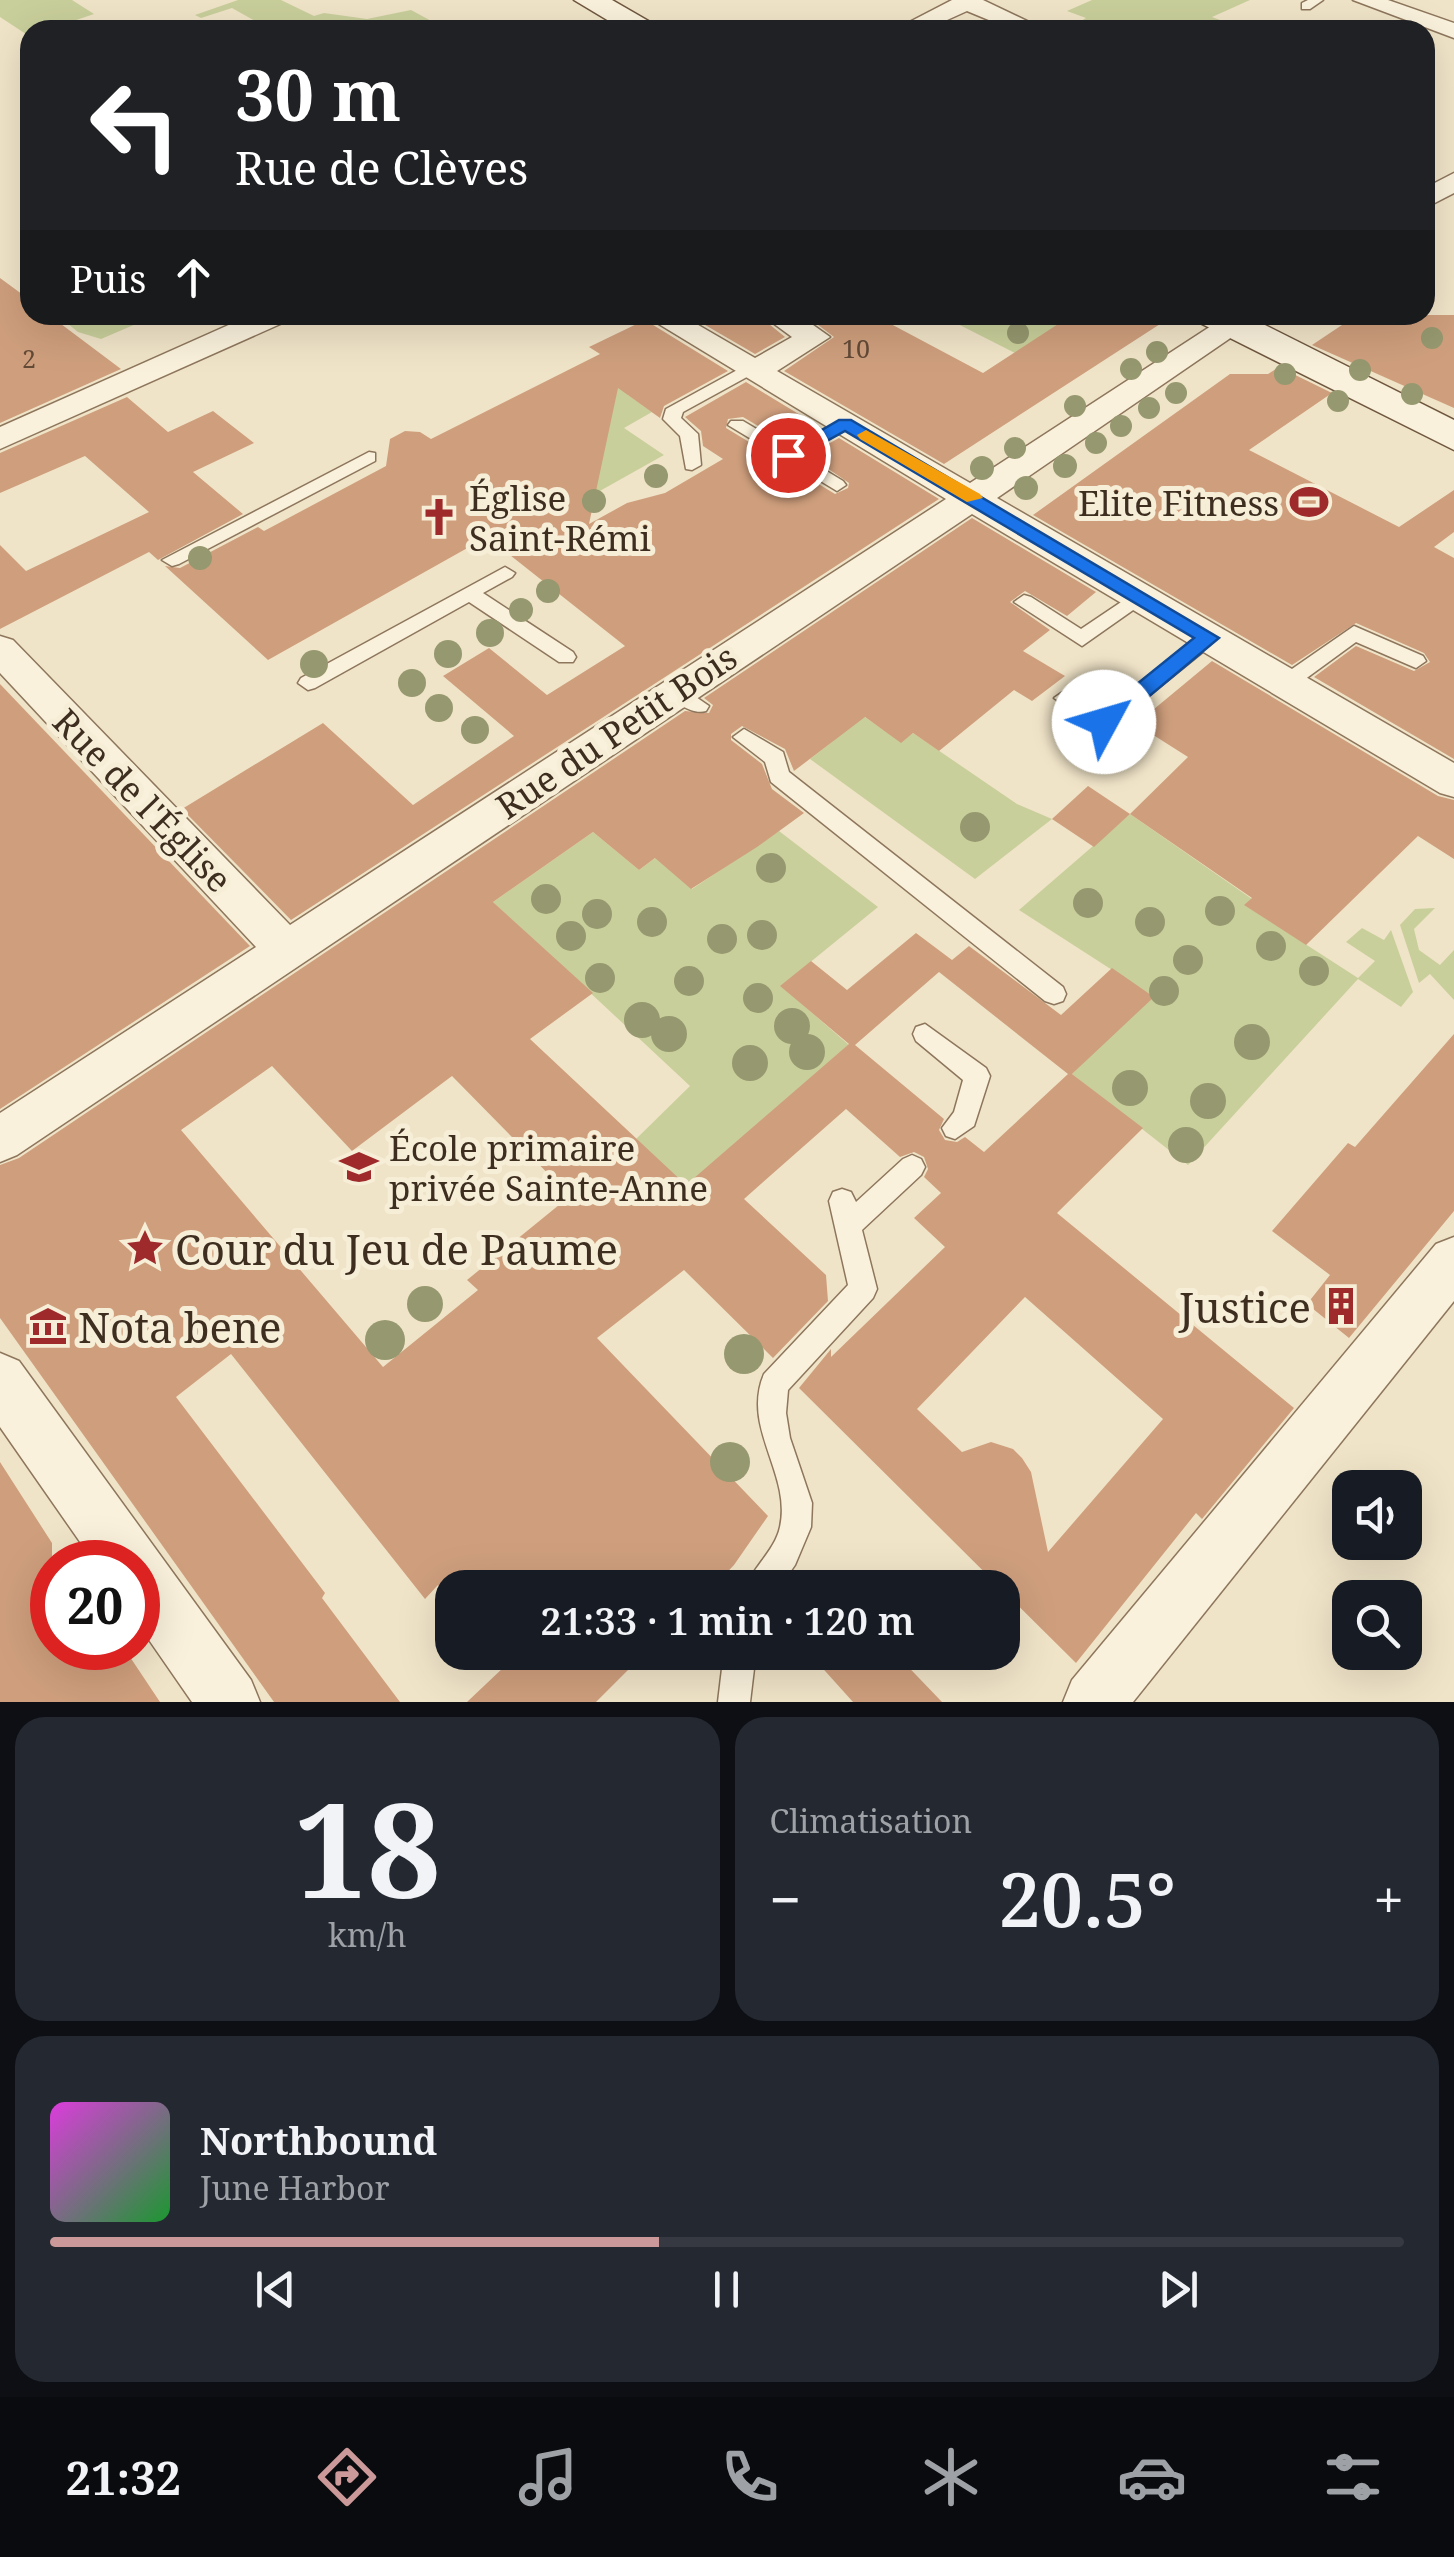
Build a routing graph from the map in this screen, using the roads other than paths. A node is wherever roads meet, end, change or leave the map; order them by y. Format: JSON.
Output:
{"nodes":[{"id":1,"x":589,"y":0,"type":"edge"},
{"id":2,"x":1365,"y":0,"type":"edge"},
{"id":3,"x":968,"y":1,"type":"edge"},
{"id":4,"x":628,"y":20,"type":"edge"},
{"id":5,"x":927,"y":20,"type":"edge"},
{"id":6,"x":1011,"y":20,"type":"edge"},
{"id":7,"x":1422,"y":20,"type":"edge"},
{"id":8,"x":254,"y":325,"type":"edge"},
{"id":9,"x":676,"y":325,"type":"edge"},
{"id":10,"x":795,"y":325,"type":"edge"},
{"id":11,"x":1222,"y":325,"type":"edge"},
{"id":12,"x":1245,"y":325,"type":"edge"},
{"id":13,"x":752,"y":370,"type":"junction"},
{"id":14,"x":845,"y":423,"type":"junction"},
{"id":15,"x":737,"y":425,"type":"dead end"},
{"id":16,"x":1454,"y":437,"type":"edge"},
{"id":17,"x":0,"y":439,"type":"edge"},
{"id":18,"x":788,"y":455,"type":"junction"},
{"id":19,"x":369,"y":457,"type":"dead end"},
{"id":20,"x":692,"y":465,"type":"dead end"},
{"id":21,"x":837,"y":485,"type":"dead end"},
{"id":22,"x":970,"y":496,"type":"junction"},
{"id":23,"x":172,"y":560,"type":"dead end"},
{"id":24,"x":505,"y":573,"type":"dead end"},
{"id":25,"x":468,"y":593,"type":"junction"},
{"id":26,"x":1138,"y":596,"type":"junction"},
{"id":27,"x":1024,"y":602,"type":"dead end"},
{"id":28,"x":1208,"y":638,"type":"junction"},
{"id":29,"x":0,"y":649,"type":"edge"},
{"id":30,"x":566,"y":657,"type":"dead end"},
{"id":31,"x":1416,"y":661,"type":"dead end"},
{"id":32,"x":308,"y":682,"type":"dead end"},
{"id":33,"x":1286,"y":683,"type":"junction"},
{"id":34,"x":1064,"y":698,"type":"dead end"},
{"id":35,"x":744,"y":737,"type":"dead end"},
{"id":36,"x":1454,"y":782,"type":"edge"},
{"id":37,"x":286,"y":950,"type":"junction"},
{"id":38,"x":1054,"y":994,"type":"dead end"},
{"id":39,"x":925,"y":1034,"type":"dead end"},
{"id":40,"x":955,"y":1128,"type":"dead end"},
{"id":41,"x":0,"y":1140,"type":"edge"},
{"id":42,"x":912,"y":1167,"type":"dead end"},
{"id":43,"x":1454,"y":1261,"type":"edge"},
{"id":44,"x":0,"y":1380,"type":"edge"},
{"id":45,"x":114,"y":1540,"type":"edge"},
{"id":46,"x":774,"y":1570,"type":"edge"},
{"id":47,"x":160,"y":1605,"type":"edge"},
{"id":48,"x":738,"y":1670,"type":"edge"},
{"id":49,"x":228,"y":1702,"type":"edge"},
{"id":50,"x":734,"y":1702,"type":"edge"},
{"id":51,"x":1094,"y":1702,"type":"edge"}],
"edges":[{"from":1,"to":4,"type":"main road"},
{"from":2,"to":7,"type":"street"},
{"from":3,"to":5,"type":"street"},
{"from":3,"to":6,"type":"street"},
{"from":8,"to":17,"type":"street"},
{"from":9,"to":13,"type":"street"},
{"from":10,"to":13,"type":"street"},
{"from":11,"to":22,"type":"street","name":"Rue du Petit Bois"},
{"from":12,"to":16,"type":"main road"},
{"from":13,"to":14,"type":"street"},
{"from":13,"to":20,"type":"lane"},
{"from":14,"to":18,"type":"lane"},
{"from":14,"to":22,"type":"street"},
{"from":15,"to":18,"type":"lane"},
{"from":18,"to":21,"type":"lane"},
{"from":19,"to":23,"type":"lane"},
{"from":22,"to":26,"type":"street"},
{"from":22,"to":37,"type":"street","name":"Rue du Petit Bois"},
{"from":24,"to":25,"type":"lane"},
{"from":25,"to":30,"type":"lane"},
{"from":25,"to":32,"type":"lane"},
{"from":26,"to":27,"type":"lane"},
{"from":26,"to":28,"type":"street"},
{"from":28,"to":33,"type":"street"},
{"from":28,"to":34,"type":"lane"},
{"from":29,"to":37,"type":"street","name":"Rue de l'Église"},
{"from":31,"to":33,"type":"lane"},
{"from":33,"to":36,"type":"street"},
{"from":35,"to":38,"type":"lane"},
{"from":37,"to":41,"type":"street","name":"Rue du Petit Bois"},
{"from":39,"to":40,"type":"lane"},
{"from":42,"to":46,"type":"lane"},
{"from":43,"to":51,"type":"street"},
{"from":44,"to":45,"type":"street"},
{"from":47,"to":49,"type":"street"},
{"from":48,"to":50,"type":"lane"}]}
